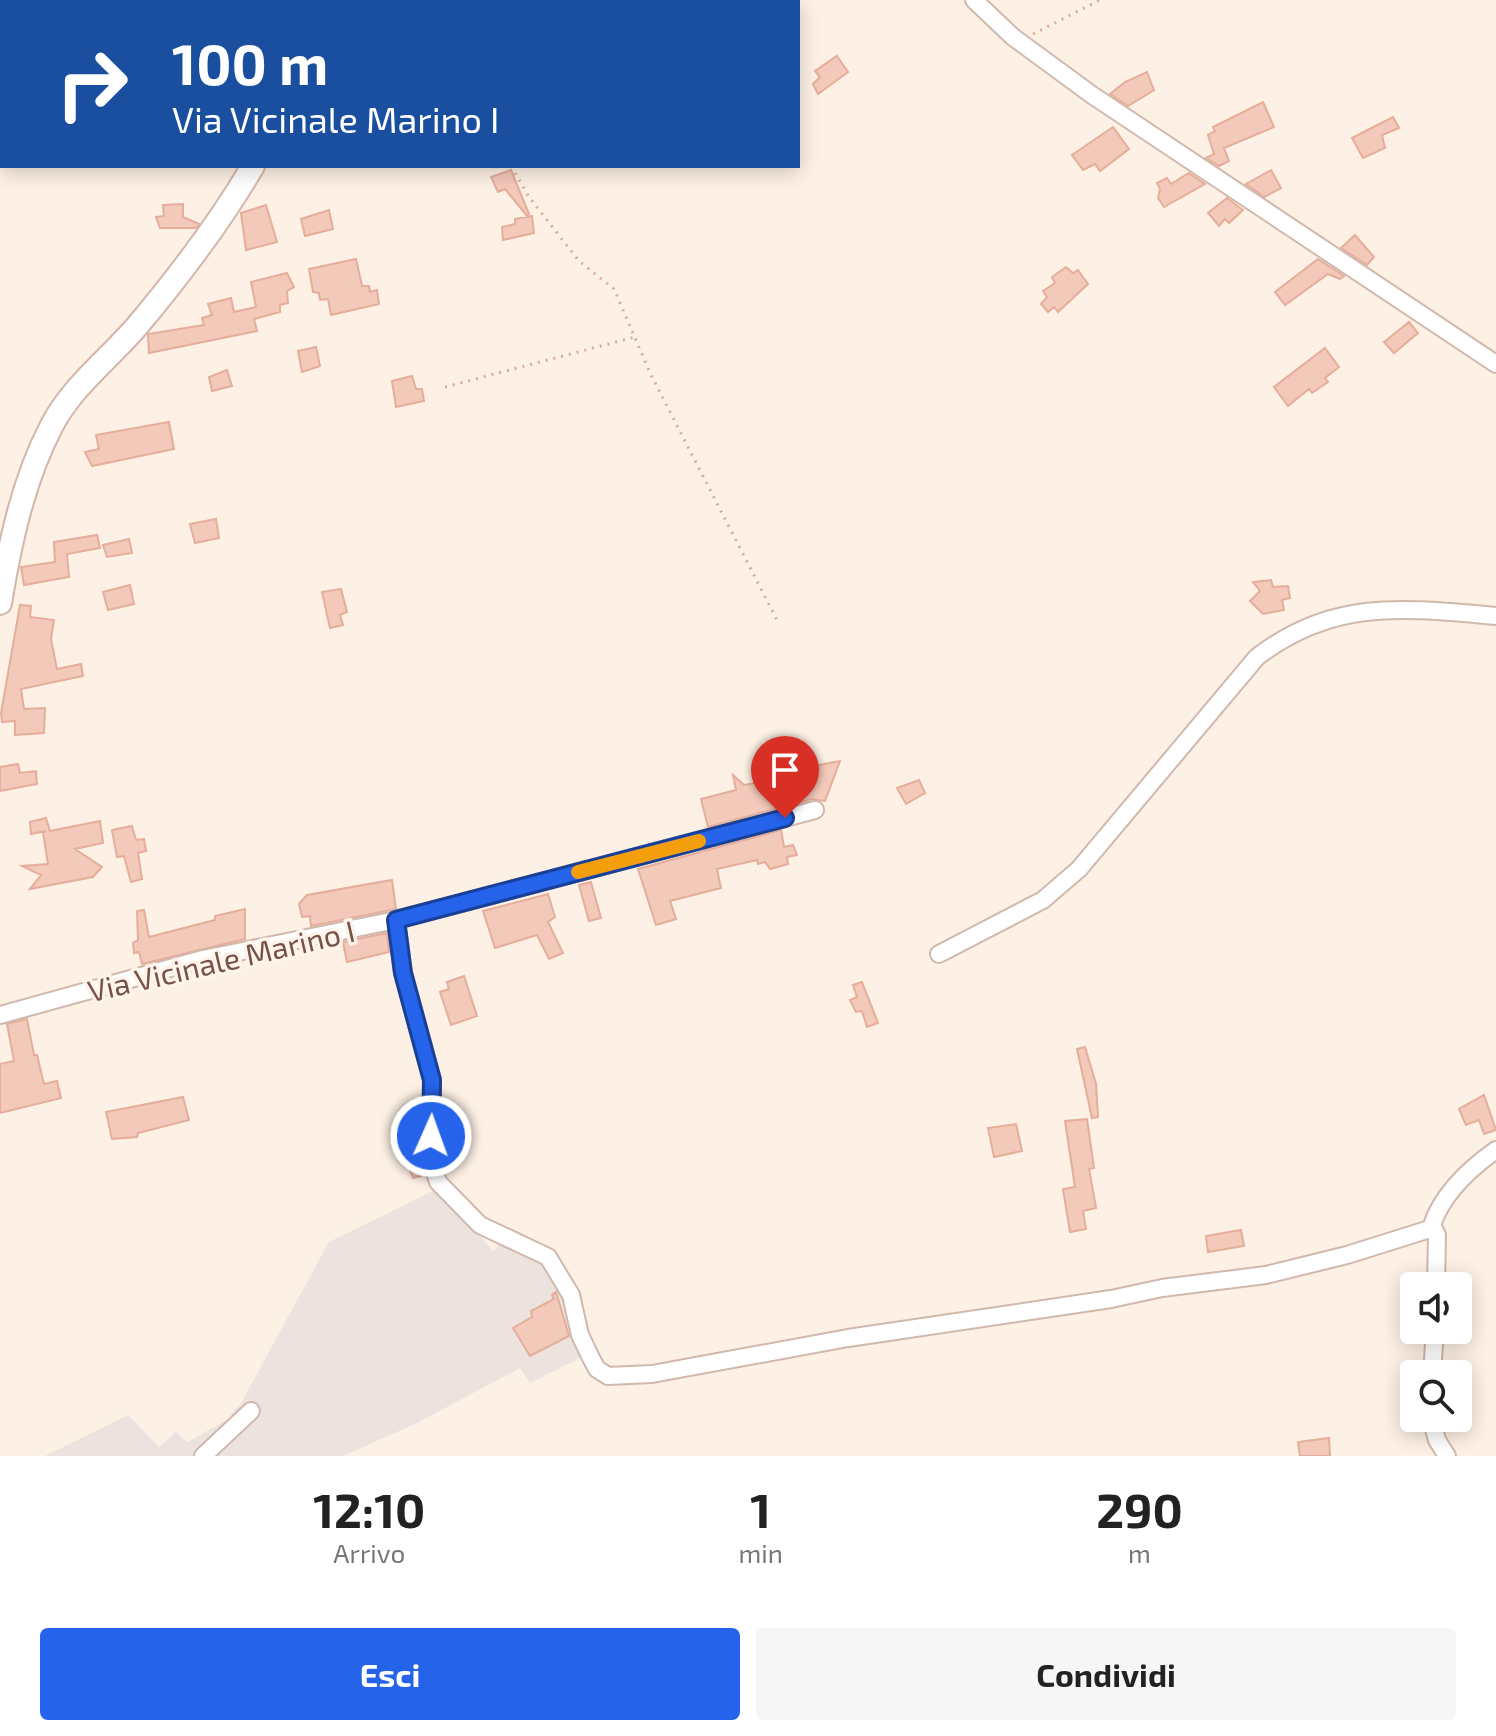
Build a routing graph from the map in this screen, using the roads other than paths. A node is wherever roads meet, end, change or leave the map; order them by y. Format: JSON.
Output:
{"nodes":[{"id":1,"x":974,"y":0,"type":"edge"},
{"id":2,"x":252,"y":168,"type":"edge"},
{"id":3,"x":1496,"y":364,"type":"edge"},
{"id":4,"x":9,"y":516,"type":"edge"},
{"id":5,"x":0,"y":603,"type":"edge"},
{"id":6,"x":1496,"y":616,"type":"edge"},
{"id":7,"x":815,"y":810,"type":"dead end"},
{"id":8,"x":396,"y":920,"type":"junction"},
{"id":9,"x":939,"y":954,"type":"dead end"},
{"id":10,"x":0,"y":1015,"type":"edge"},
{"id":11,"x":1496,"y":1150,"type":"edge"},
{"id":12,"x":1433,"y":1228,"type":"junction"},
{"id":13,"x":1436,"y":1272,"type":"edge"},
{"id":14,"x":251,"y":1411,"type":"dead end"},
{"id":15,"x":1435,"y":1432,"type":"edge"},
{"id":16,"x":203,"y":1456,"type":"edge"},
{"id":17,"x":1447,"y":1456,"type":"edge"}],
"edges":[{"from":1,"to":3,"type":"street"},
{"from":2,"to":4,"type":"main road"},
{"from":4,"to":5,"type":"main road"},
{"from":6,"to":9,"type":"street"},
{"from":7,"to":8,"type":"street","name":"Via Vicinale Marino I"},
{"from":8,"to":10,"type":"street","name":"Via Vicinale Marino I"},
{"from":8,"to":12,"type":"street"},
{"from":11,"to":12,"type":"street"},
{"from":12,"to":13,"type":"street"},
{"from":14,"to":16,"type":"street"},
{"from":15,"to":17,"type":"street"}]}
